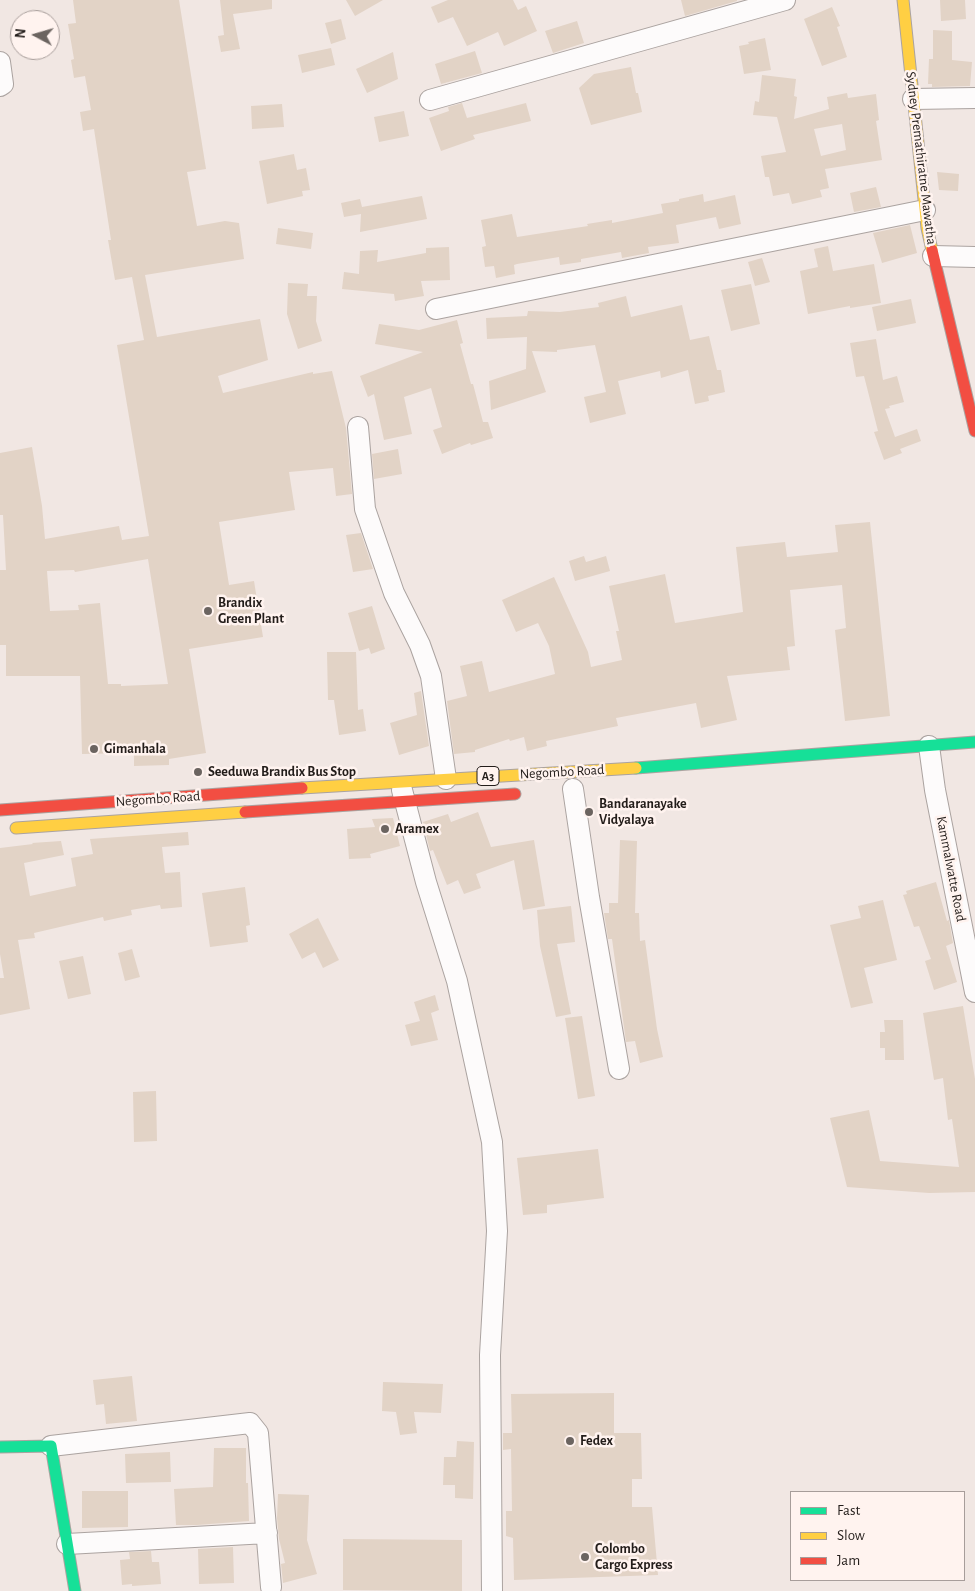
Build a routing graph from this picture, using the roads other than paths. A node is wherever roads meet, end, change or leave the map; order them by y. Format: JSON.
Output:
{"nodes":[{"id":1,"x":785,"y":0,"type":"edge"},
{"id":2,"x":903,"y":0,"type":"edge"},
{"id":3,"x":0,"y":62,"type":"edge"},
{"id":4,"x":0,"y":86,"type":"edge"},
{"id":5,"x":975,"y":98,"type":"edge"},
{"id":6,"x":913,"y":99,"type":"junction"},
{"id":7,"x":430,"y":100,"type":"dead end"},
{"id":8,"x":925,"y":210,"type":"junction"},
{"id":9,"x":933,"y":256,"type":"junction"},
{"id":10,"x":975,"y":257,"type":"edge"},
{"id":11,"x":436,"y":309,"type":"dead end"},
{"id":12,"x":358,"y":427,"type":"dead end"},
{"id":13,"x":975,"y":431,"type":"edge"},
{"id":14,"x":975,"y":742,"type":"edge"},
{"id":15,"x":930,"y":760,"type":"junction"},
{"id":16,"x":446,"y":779,"type":"junction"},
{"id":17,"x":399,"y":781,"type":"junction"},
{"id":18,"x":573,"y":789,"type":"dead end"},
{"id":19,"x":524,"y":793,"type":"dead end"},
{"id":20,"x":405,"y":801,"type":"junction"},
{"id":21,"x":0,"y":810,"type":"edge"},
{"id":22,"x":7,"y":828,"type":"dead end"},
{"id":23,"x":975,"y":992,"type":"edge"},
{"id":24,"x":619,"y":1070,"type":"dead end"},
{"id":25,"x":51,"y":1446,"type":"junction"},
{"id":26,"x":0,"y":1447,"type":"edge"},
{"id":27,"x":267,"y":1532,"type":"junction"},
{"id":28,"x":67,"y":1544,"type":"junction"},
{"id":29,"x":271,"y":1587,"type":"dead end"},
{"id":30,"x":75,"y":1591,"type":"edge"},
{"id":31,"x":492,"y":1591,"type":"edge"}],
"edges":[{"from":1,"to":7,"type":"street"},
{"from":2,"to":6,"type":"main road","name":"Sydney Premathiratne Mawatha"},
{"from":3,"to":4,"type":"street"},
{"from":5,"to":6,"type":"street"},
{"from":6,"to":8,"type":"main road","name":"Sydney Premathiratne Mawatha"},
{"from":8,"to":9,"type":"main road","name":"Sydney Premathiratne Mawatha"},
{"from":8,"to":11,"type":"street"},
{"from":9,"to":10,"type":"street"},
{"from":9,"to":13,"type":"main road","name":"Sydney Premathiratne Mawatha"},
{"from":12,"to":16,"type":"street"},
{"from":14,"to":15,"type":"main road","name":"Negombo Road","number":"A3"},
{"from":15,"to":16,"type":"main road","name":"Negombo Road","number":"A3"},
{"from":15,"to":23,"type":"street","name":"Kammalwatte Road"},
{"from":16,"to":17,"type":"main road","name":"Negombo Road","number":"A3"},
{"from":17,"to":20,"type":"street"},
{"from":17,"to":21,"type":"main road","name":"Negombo Road","number":"A3"},
{"from":18,"to":24,"type":"street"},
{"from":19,"to":20,"type":"main road","name":"Negombo Road","number":"A3"},
{"from":20,"to":22,"type":"main road","name":"Negombo Road","number":"A3"},
{"from":20,"to":31,"type":"street"},
{"from":25,"to":26,"type":"main road"},
{"from":25,"to":27,"type":"street"},
{"from":25,"to":28,"type":"main road"},
{"from":27,"to":28,"type":"street"},
{"from":27,"to":29,"type":"street"},
{"from":28,"to":30,"type":"main road"}]}
